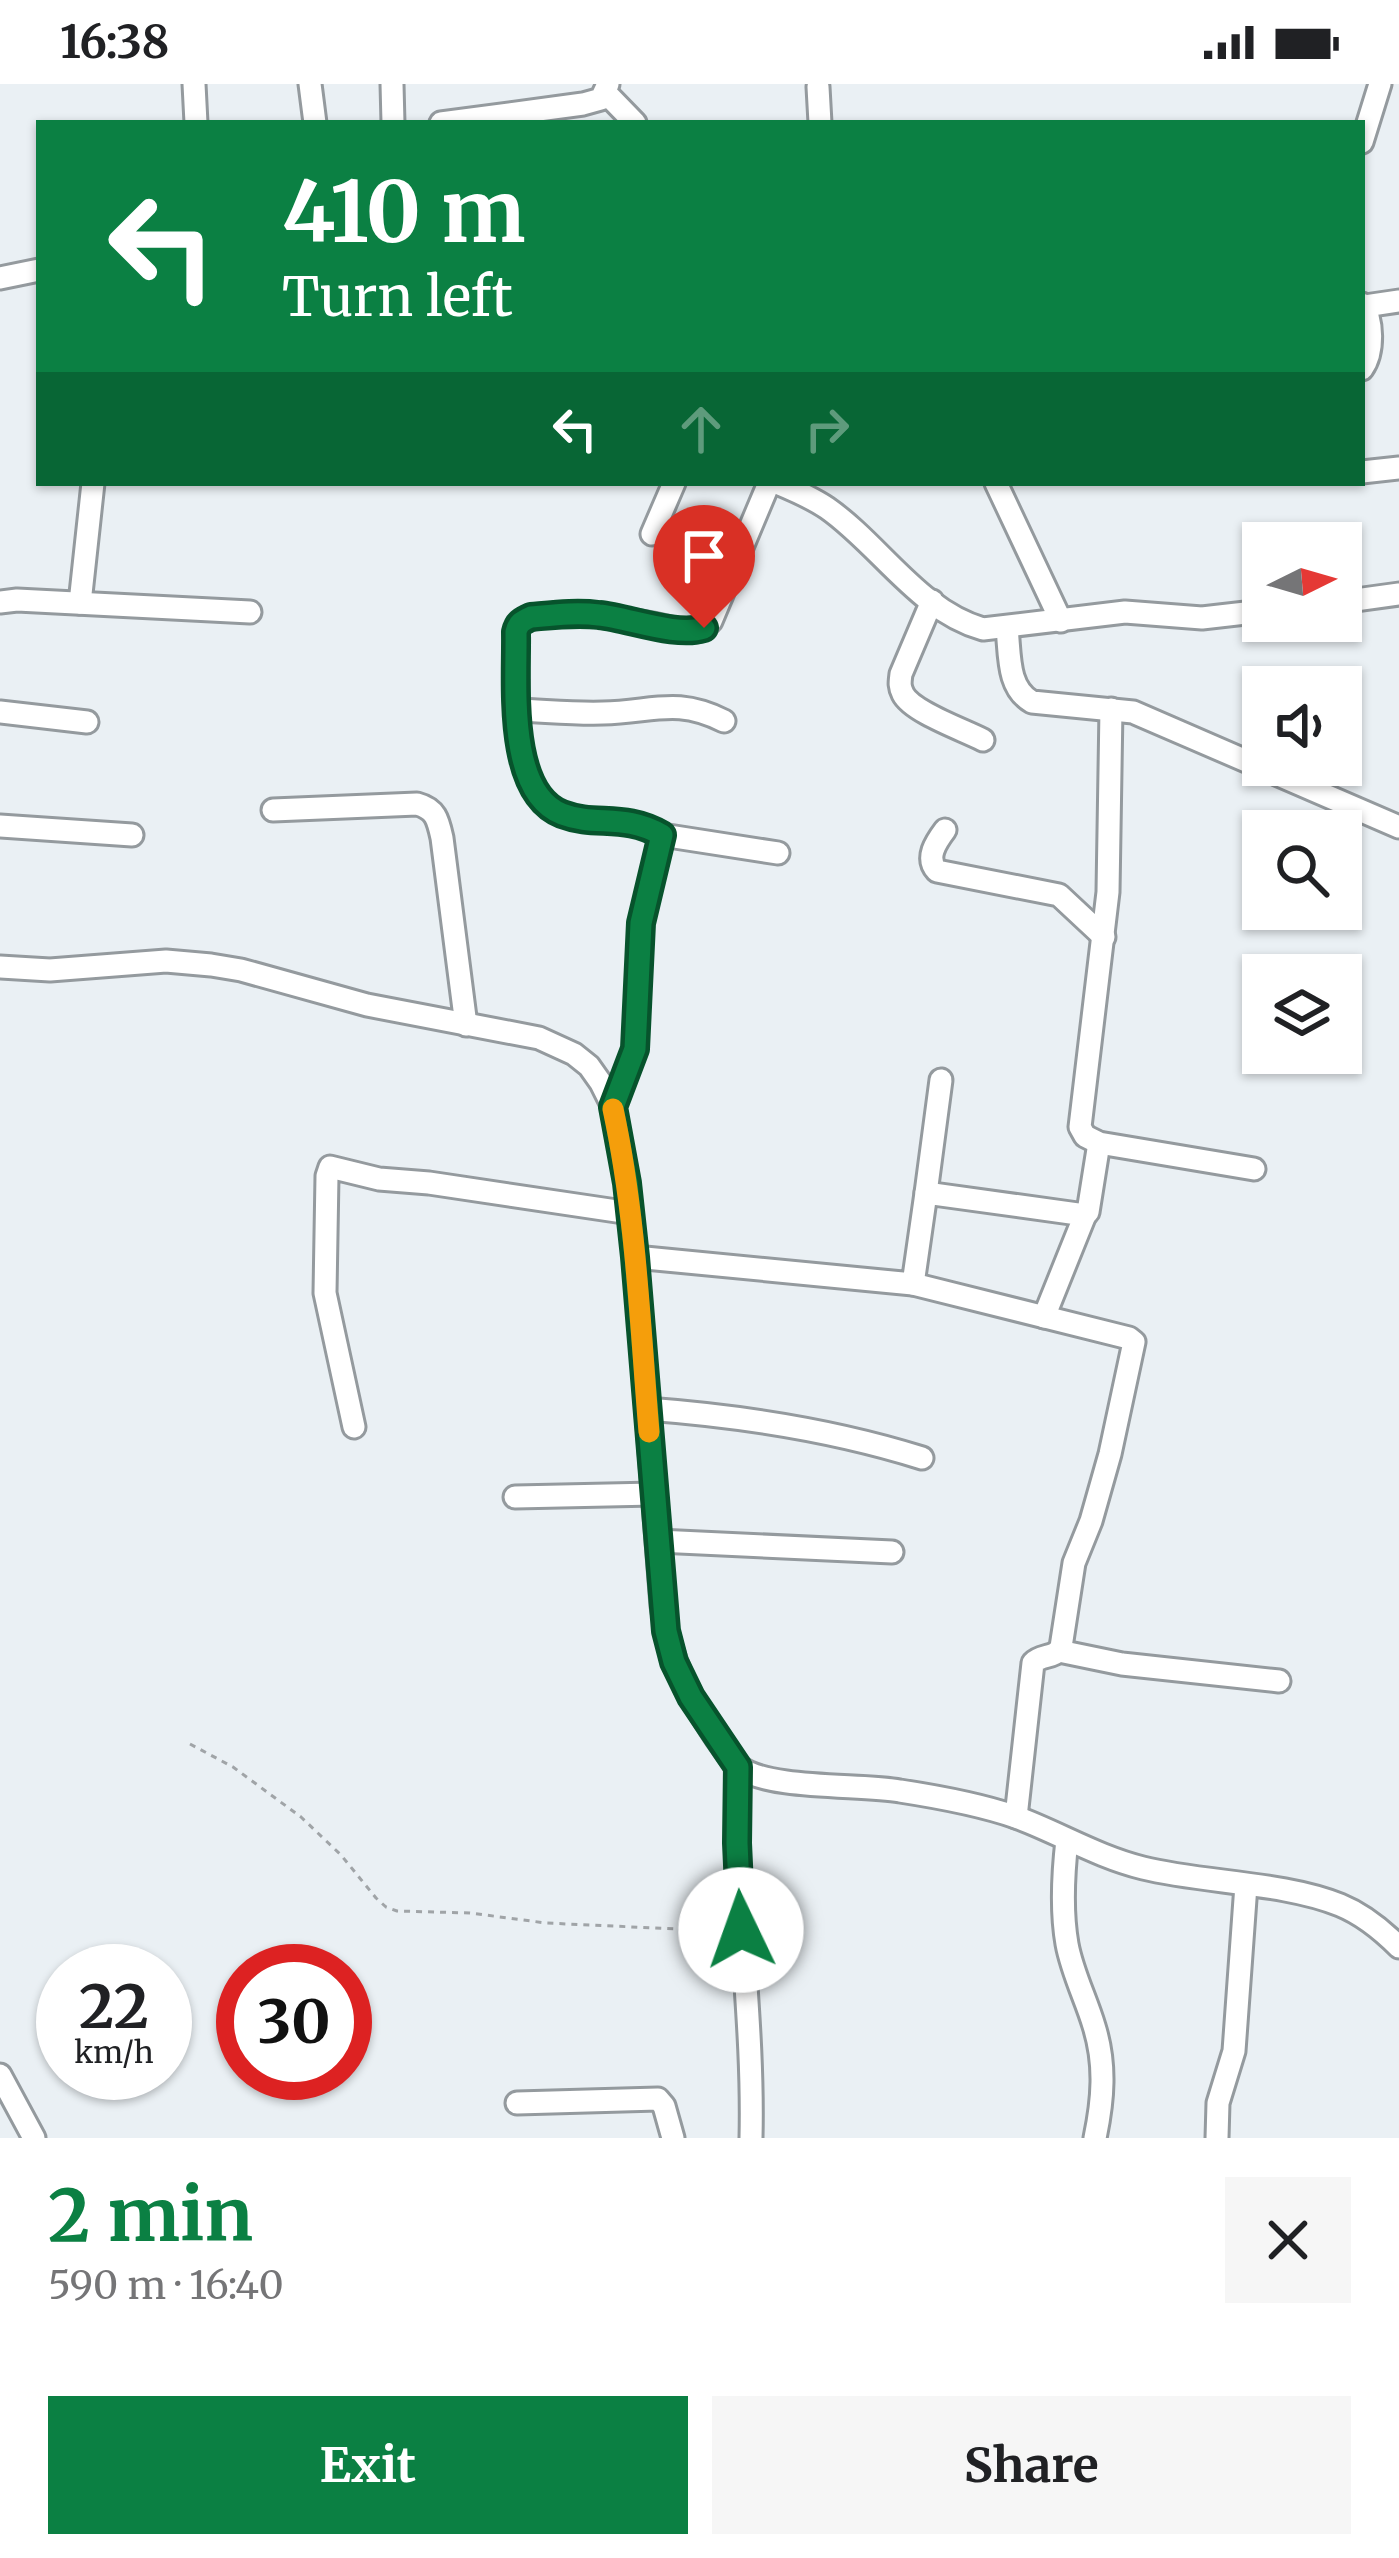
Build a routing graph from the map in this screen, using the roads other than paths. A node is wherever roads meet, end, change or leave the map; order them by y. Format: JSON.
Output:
{"nodes":[{"id":1,"x":194,"y":84,"type":"edge"},
{"id":2,"x":310,"y":84,"type":"edge"},
{"id":3,"x":392,"y":84,"type":"edge"},
{"id":4,"x":1380,"y":84,"type":"edge"},
{"id":5,"x":1390,"y":84,"type":"edge"},
{"id":6,"x":818,"y":87,"type":"dead end"},
{"id":7,"x":606,"y":88,"type":"edge"},
{"id":8,"x":1399,"y":90,"type":"edge"},
{"id":9,"x":196,"y":120,"type":"edge"},
{"id":10,"x":315,"y":120,"type":"edge"},
{"id":11,"x":393,"y":120,"type":"edge"},
{"id":12,"x":463,"y":120,"type":"edge"},
{"id":13,"x":633,"y":120,"type":"edge"},
{"id":14,"x":820,"y":120,"type":"edge"},
{"id":15,"x":1365,"y":132,"type":"edge"},
{"id":16,"x":36,"y":272,"type":"edge"},
{"id":17,"x":0,"y":278,"type":"edge"},
{"id":18,"x":1399,"y":301,"type":"edge"},
{"id":19,"x":1365,"y":305,"type":"edge"},
{"id":20,"x":1365,"y":307,"type":"edge"},
{"id":21,"x":1365,"y":365,"type":"edge"},
{"id":22,"x":1399,"y":468,"type":"edge"},
{"id":23,"x":1365,"y":472,"type":"edge"},
{"id":24,"x":92,"y":486,"type":"edge"},
{"id":25,"x":673,"y":486,"type":"edge"},
{"id":26,"x":772,"y":486,"type":"edge"},
{"id":27,"x":779,"y":486,"type":"edge"},
{"id":28,"x":997,"y":486,"type":"edge"},
{"id":29,"x":652,"y":534,"type":"dead end"},
{"id":30,"x":1399,"y":595,"type":"edge"},
{"id":31,"x":1362,"y":599,"type":"edge"},
{"id":32,"x":932,"y":601,"type":"junction"},
{"id":33,"x":0,"y":602,"type":"edge"},
{"id":34,"x":80,"y":603,"type":"junction"},
{"id":35,"x":250,"y":612,"type":"dead end"},
{"id":36,"x":1242,"y":613,"type":"edge"},
{"id":37,"x":1061,"y":621,"type":"junction"},
{"id":38,"x":1007,"y":628,"type":"junction"},
{"id":39,"x":1111,"y":709,"type":"junction"},
{"id":40,"x":518,"y":710,"type":"junction"},
{"id":41,"x":0,"y":712,"type":"edge"},
{"id":42,"x":724,"y":721,"type":"dead end"},
{"id":43,"x":87,"y":722,"type":"dead end"},
{"id":44,"x":983,"y":740,"type":"dead end"},
{"id":45,"x":273,"y":810,"type":"dead end"},
{"id":46,"x":0,"y":826,"type":"edge"},
{"id":47,"x":1399,"y":827,"type":"edge"},
{"id":48,"x":945,"y":830,"type":"dead end"},
{"id":49,"x":132,"y":835,"type":"dead end"},
{"id":50,"x":662,"y":835,"type":"junction"},
{"id":51,"x":778,"y":853,"type":"dead end"},
{"id":52,"x":1104,"y":937,"type":"junction"},
{"id":53,"x":0,"y":967,"type":"edge"},
{"id":54,"x":466,"y":1025,"type":"junction"},
{"id":55,"x":941,"y":1081,"type":"dead end"},
{"id":56,"x":613,"y":1107,"type":"junction"},
{"id":57,"x":1099,"y":1143,"type":"junction"},
{"id":58,"x":1254,"y":1169,"type":"dead end"},
{"id":59,"x":926,"y":1192,"type":"junction"},
{"id":60,"x":630,"y":1213,"type":"junction"},
{"id":61,"x":1085,"y":1215,"type":"junction"},
{"id":62,"x":635,"y":1257,"type":"junction"},
{"id":63,"x":914,"y":1284,"type":"junction"},
{"id":64,"x":1044,"y":1317,"type":"junction"},
{"id":65,"x":647,"y":1409,"type":"junction"},
{"id":66,"x":354,"y":1426,"type":"dead end"},
{"id":67,"x":922,"y":1458,"type":"dead end"},
{"id":68,"x":654,"y":1494,"type":"junction"},
{"id":69,"x":515,"y":1497,"type":"dead end"},
{"id":70,"x":658,"y":1540,"type":"junction"},
{"id":71,"x":892,"y":1552,"type":"dead end"},
{"id":72,"x":1059,"y":1651,"type":"junction"},
{"id":73,"x":1279,"y":1682,"type":"dead end"},
{"id":74,"x":738,"y":1767,"type":"junction"},
{"id":75,"x":1016,"y":1817,"type":"junction"},
{"id":76,"x":1066,"y":1840,"type":"junction"},
{"id":77,"x":1246,"y":1886,"type":"junction"},
{"id":78,"x":1398,"y":1937,"type":"edge"},
{"id":79,"x":0,"y":2075,"type":"edge"},
{"id":80,"x":518,"y":2103,"type":"dead end"},
{"id":81,"x":34,"y":2138,"type":"edge"},
{"id":82,"x":673,"y":2138,"type":"edge"},
{"id":83,"x":751,"y":2138,"type":"edge"},
{"id":84,"x":1095,"y":2138,"type":"edge"},
{"id":85,"x":1217,"y":2138,"type":"edge"}],
"edges":[{"from":1,"to":9,"type":"street"},
{"from":2,"to":10,"type":"street"},
{"from":3,"to":11,"type":"street"},
{"from":4,"to":15,"type":"street"},
{"from":5,"to":8,"type":"street"},
{"from":6,"to":14,"type":"street"},
{"from":7,"to":12,"type":"street"},
{"from":7,"to":13,"type":"street"},
{"from":16,"to":17,"type":"street"},
{"from":18,"to":19,"type":"street"},
{"from":20,"to":21,"type":"street"},
{"from":22,"to":23,"type":"street"},
{"from":24,"to":34,"type":"street"},
{"from":25,"to":29,"type":"street"},
{"from":26,"to":40,"type":"street"},
{"from":27,"to":32,"type":"street"},
{"from":28,"to":37,"type":"street"},
{"from":30,"to":31,"type":"street"},
{"from":32,"to":38,"type":"street"},
{"from":32,"to":44,"type":"street"},
{"from":33,"to":34,"type":"street"},
{"from":34,"to":35,"type":"street"},
{"from":36,"to":37,"type":"street"},
{"from":37,"to":38,"type":"street"},
{"from":38,"to":39,"type":"street"},
{"from":39,"to":47,"type":"street"},
{"from":39,"to":52,"type":"street"},
{"from":40,"to":42,"type":"street"},
{"from":40,"to":50,"type":"street"},
{"from":41,"to":43,"type":"street"},
{"from":45,"to":54,"type":"street"},
{"from":46,"to":49,"type":"street"},
{"from":48,"to":52,"type":"street"},
{"from":50,"to":51,"type":"street"},
{"from":50,"to":56,"type":"street"},
{"from":52,"to":57,"type":"street"},
{"from":53,"to":54,"type":"street"},
{"from":54,"to":56,"type":"street"},
{"from":55,"to":59,"type":"street"},
{"from":56,"to":60,"type":"street"},
{"from":57,"to":58,"type":"street"},
{"from":57,"to":61,"type":"street"},
{"from":59,"to":61,"type":"street"},
{"from":59,"to":63,"type":"street"},
{"from":60,"to":62,"type":"street"},
{"from":60,"to":66,"type":"street"},
{"from":61,"to":64,"type":"street"},
{"from":62,"to":63,"type":"street"},
{"from":62,"to":65,"type":"street"},
{"from":63,"to":64,"type":"street"},
{"from":64,"to":72,"type":"street"},
{"from":65,"to":67,"type":"street"},
{"from":65,"to":68,"type":"street"},
{"from":68,"to":69,"type":"street"},
{"from":68,"to":70,"type":"street"},
{"from":70,"to":71,"type":"street"},
{"from":70,"to":74,"type":"street"},
{"from":72,"to":73,"type":"street"},
{"from":72,"to":75,"type":"street"},
{"from":74,"to":75,"type":"street"},
{"from":74,"to":83,"type":"street"},
{"from":75,"to":76,"type":"street"},
{"from":76,"to":77,"type":"street"},
{"from":76,"to":84,"type":"street"},
{"from":77,"to":78,"type":"street"},
{"from":77,"to":85,"type":"street"},
{"from":79,"to":81,"type":"street"},
{"from":80,"to":82,"type":"street"}]}
